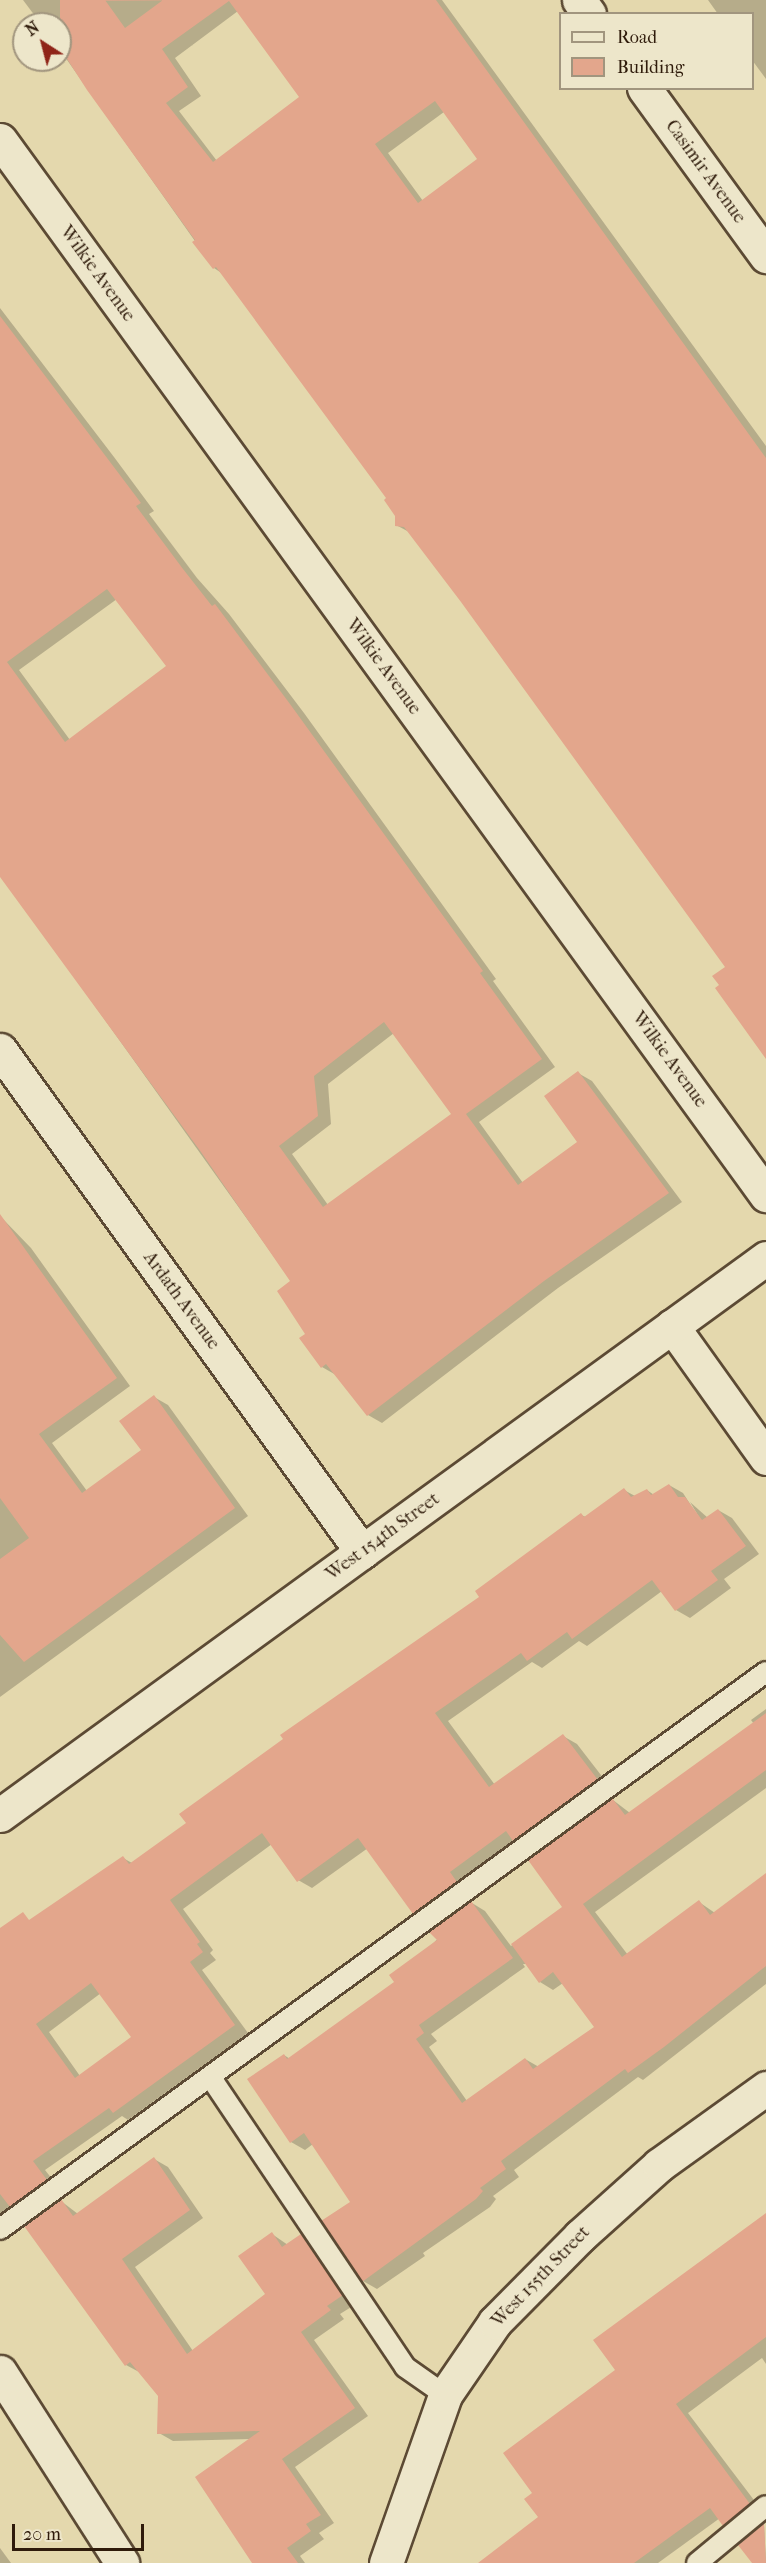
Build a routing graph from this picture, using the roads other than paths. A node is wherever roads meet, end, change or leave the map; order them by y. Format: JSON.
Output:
{"nodes":[{"id":1,"x":645,"y":90,"type":"edge"},
{"id":2,"x":0,"y":140,"type":"edge"},
{"id":3,"x":766,"y":256,"type":"edge"},
{"id":4,"x":0,"y":1050,"type":"edge"},
{"id":5,"x":766,"y":1195,"type":"edge"},
{"id":6,"x":766,"y":1258,"type":"edge"},
{"id":7,"x":672,"y":1326,"type":"junction"},
{"id":8,"x":766,"y":1458,"type":"edge"},
{"id":9,"x":362,"y":1552,"type":"junction"},
{"id":10,"x":766,"y":1672,"type":"edge"},
{"id":11,"x":0,"y":1815,"type":"edge"},
{"id":12,"x":211,"y":2078,"type":"junction"},
{"id":13,"x":766,"y":2088,"type":"edge"},
{"id":14,"x":0,"y":2229,"type":"edge"},
{"id":15,"x":0,"y":2372,"type":"edge"},
{"id":16,"x":445,"y":2395,"type":"junction"},
{"id":17,"x":766,"y":2506,"type":"edge"},
{"id":18,"x":122,"y":2563,"type":"edge"},
{"id":19,"x":386,"y":2563,"type":"edge"},
{"id":20,"x":697,"y":2563,"type":"edge"}],
"edges":[{"from":1,"to":3,"type":"street","name":"Casimir Avenue"},
{"from":2,"to":5,"type":"street","name":"Wilkie Avenue"},
{"from":4,"to":9,"type":"street","name":"Ardath Avenue"},
{"from":6,"to":7,"type":"street","name":"West 154th Street"},
{"from":7,"to":8,"type":"street"},
{"from":7,"to":9,"type":"street","name":"West 154th Street"},
{"from":9,"to":11,"type":"street","name":"West 154th Street"},
{"from":10,"to":12,"type":"lane"},
{"from":12,"to":14,"type":"lane"},
{"from":12,"to":16,"type":"lane"},
{"from":13,"to":16,"type":"street","name":"West 155th Street"},
{"from":15,"to":18,"type":"street"},
{"from":16,"to":19,"type":"street","name":"West 155th Street"},
{"from":17,"to":20,"type":"lane"}]}
